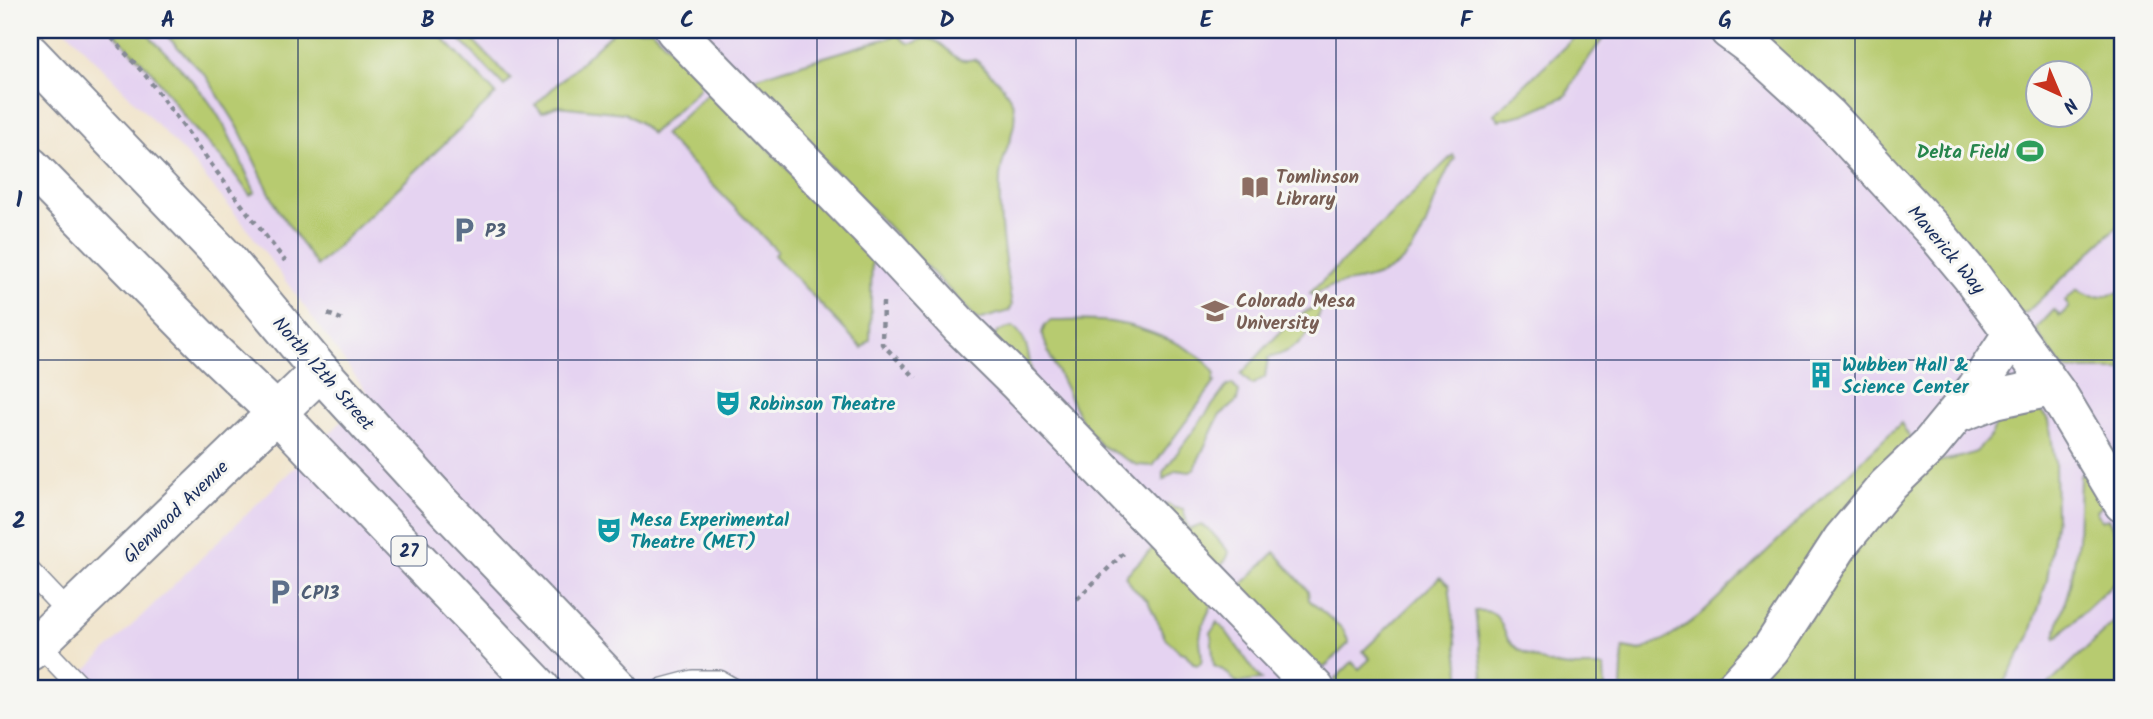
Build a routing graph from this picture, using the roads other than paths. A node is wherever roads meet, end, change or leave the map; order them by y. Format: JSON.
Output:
{"nodes":[{"id":1,"x":675,"y":30,"type":"edge"},
{"id":2,"x":1737,"y":33,"type":"edge"},
{"id":3,"x":30,"y":54,"type":"edge"},
{"id":4,"x":30,"y":166,"type":"edge"},
{"id":5,"x":2013,"y":333,"type":"junction"},
{"id":6,"x":320,"y":371,"type":"junction"},
{"id":7,"x":2051,"y":387,"type":"junction"},
{"id":8,"x":277,"y":413,"type":"junction"},
{"id":9,"x":1956,"y":414,"type":"junction"},
{"id":10,"x":2074,"y":422,"type":"junction"},
{"id":11,"x":2123,"y":461,"type":"edge"},
{"id":12,"x":2123,"y":503,"type":"edge"},
{"id":13,"x":30,"y":572,"type":"edge"},
{"id":14,"x":69,"y":613,"type":"junction"},
{"id":15,"x":34,"y":647,"type":"edge"},
{"id":16,"x":82,"y":689,"type":"edge"},
{"id":17,"x":541,"y":689,"type":"edge"},
{"id":18,"x":619,"y":689,"type":"edge"},
{"id":19,"x":663,"y":689,"type":"edge"},
{"id":20,"x":733,"y":689,"type":"edge"},
{"id":21,"x":1315,"y":689,"type":"edge"},
{"id":22,"x":1734,"y":689,"type":"edge"}],
"edges":[{"from":1,"to":21,"type":"street"},
{"from":2,"to":5,"type":"street","name":"Maverick Way"},
{"from":3,"to":6,"type":"street","name":"North 12th Street"},
{"from":4,"to":8,"type":"street","number":"27"},
{"from":5,"to":7,"type":"street","name":"Maverick Way"},
{"from":5,"to":9,"type":"street"},
{"from":6,"to":8,"type":"street","name":"Glenwood Avenue"},
{"from":6,"to":18,"type":"street","name":"North 12th Street"},
{"from":7,"to":9,"type":"street"},
{"from":7,"to":10,"type":"street","name":"Maverick Way"},
{"from":8,"to":14,"type":"street","name":"Glenwood Avenue"},
{"from":8,"to":17,"type":"street","number":"27"},
{"from":9,"to":22,"type":"street"},
{"from":10,"to":11,"type":"street"},
{"from":10,"to":12,"type":"street","name":"Maverick Way"},
{"from":13,"to":14,"type":"lane"},
{"from":14,"to":15,"type":"street","name":"Glenwood Avenue"},
{"from":15,"to":16,"type":"lane"},
{"from":19,"to":20,"type":"lane"}]}
